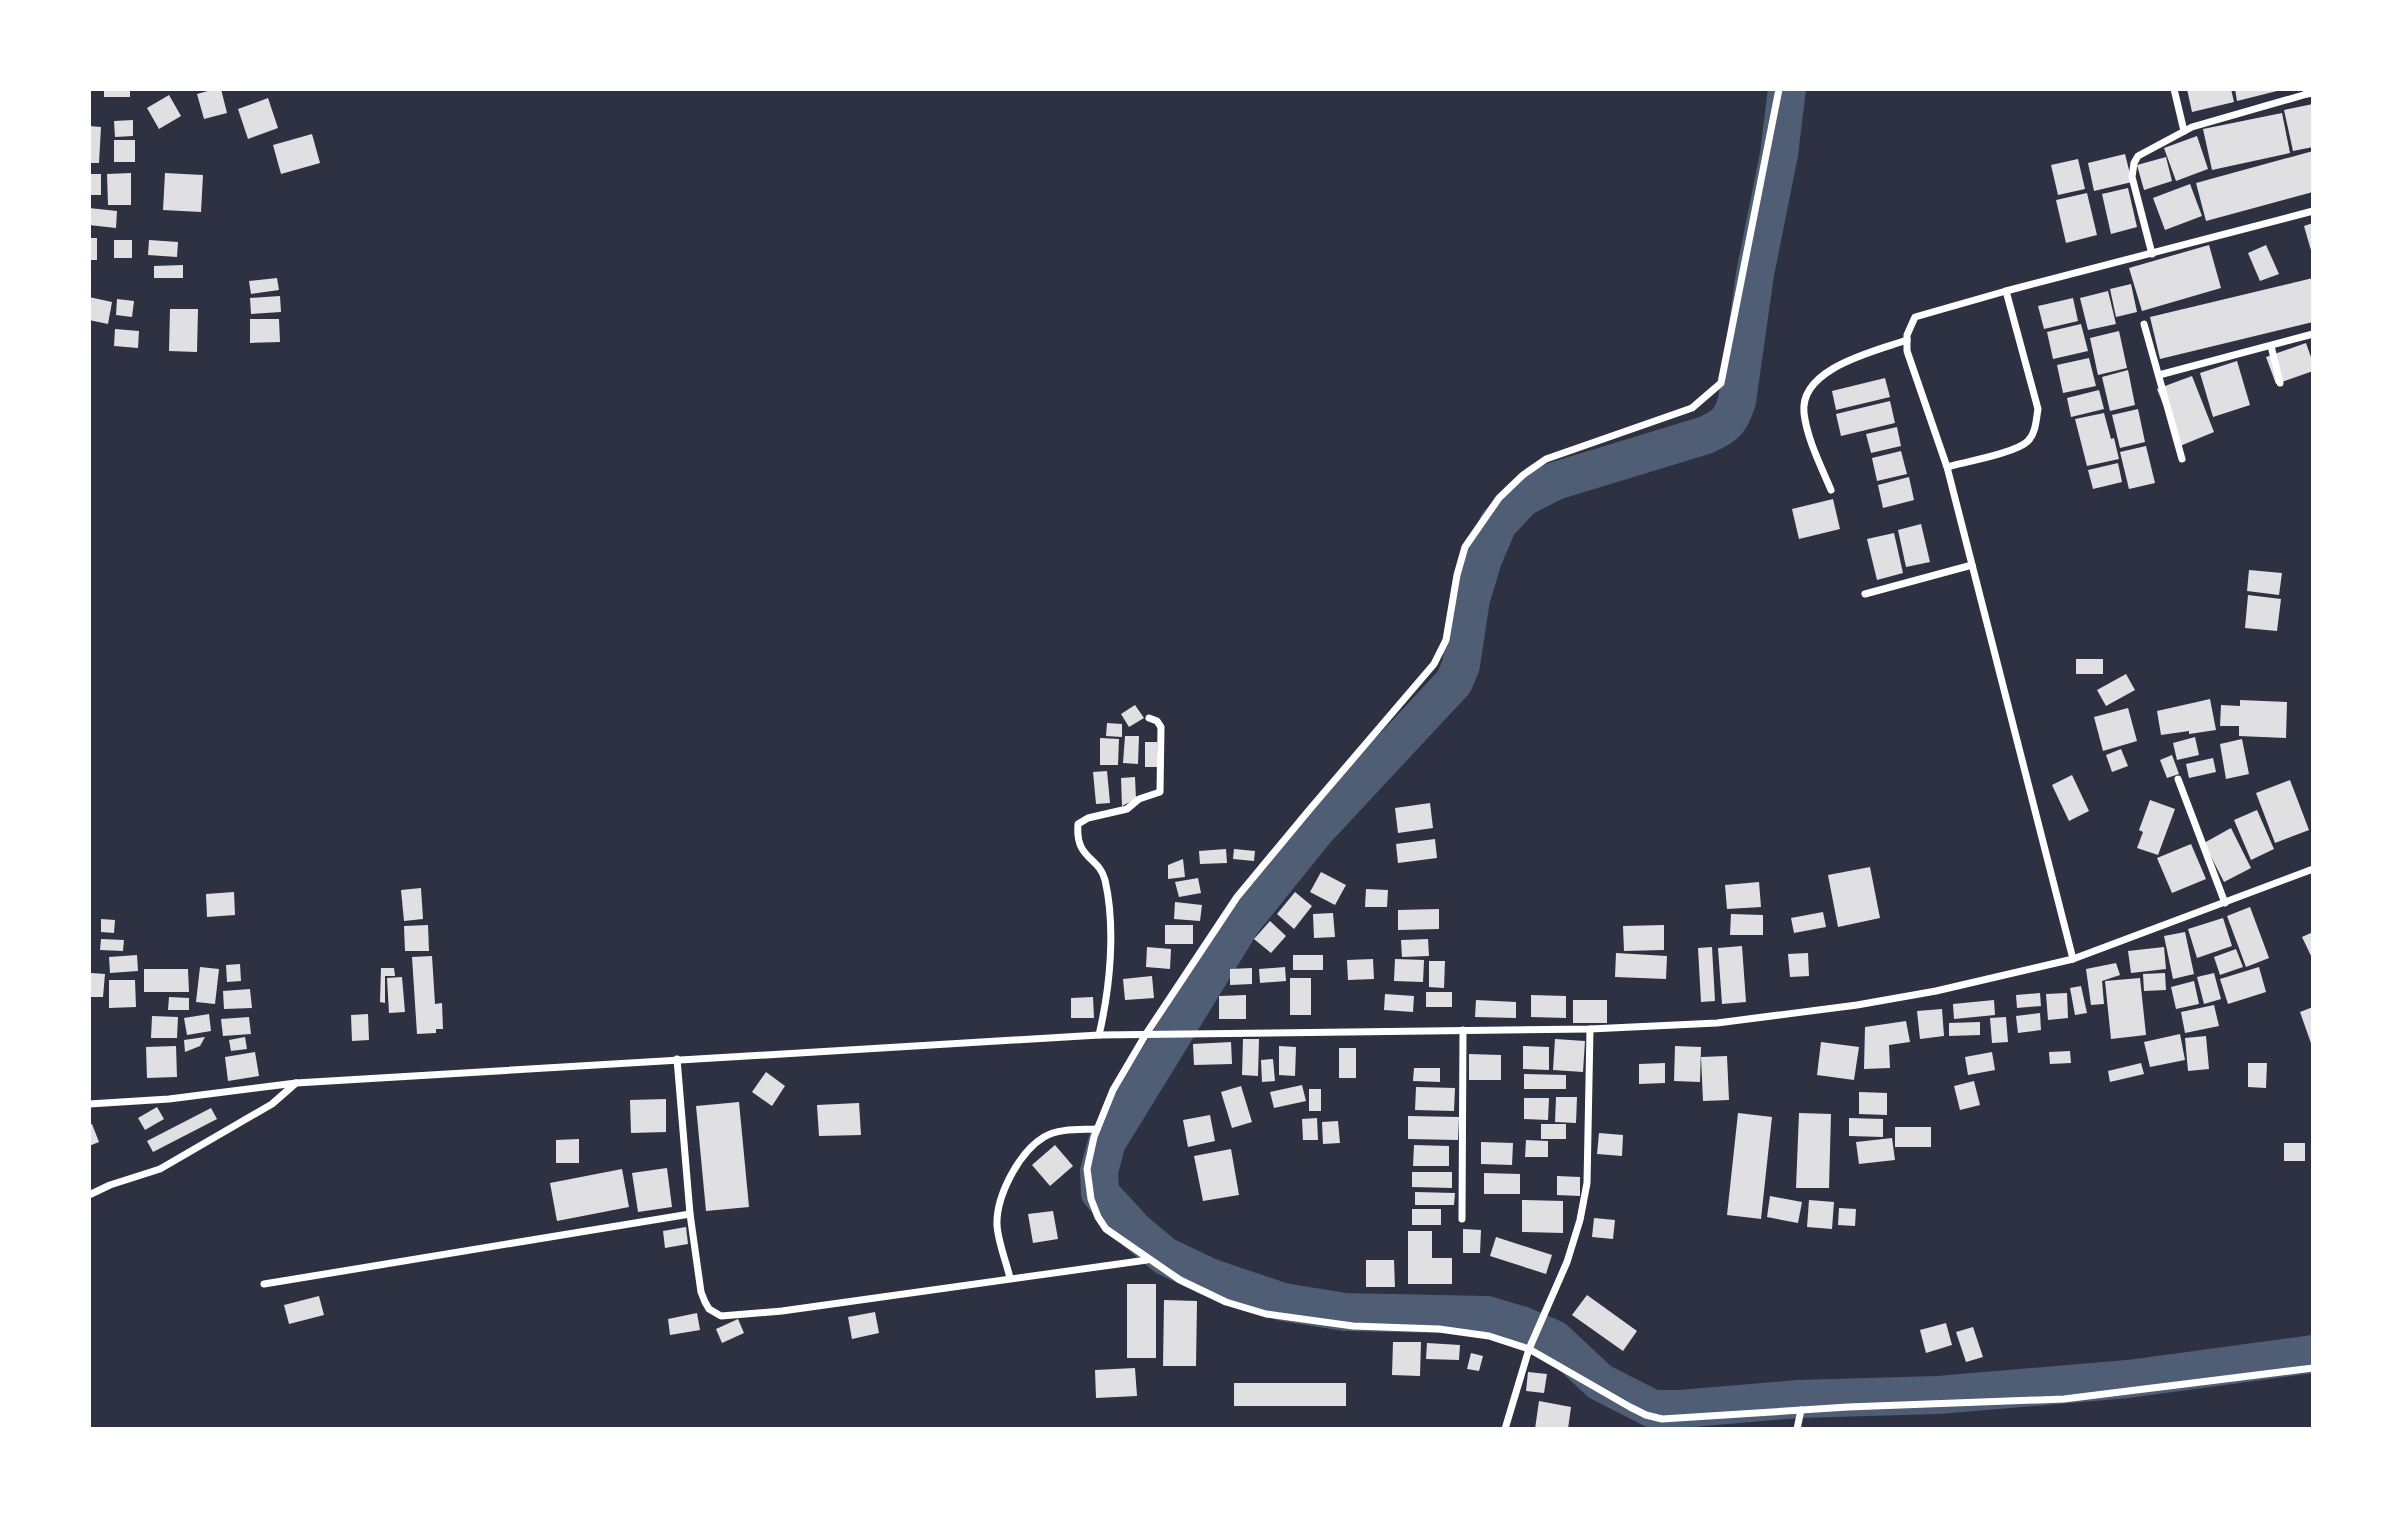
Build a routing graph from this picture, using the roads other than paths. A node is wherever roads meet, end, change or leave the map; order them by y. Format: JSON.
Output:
{"nodes":[{"id":1,"x":1779,"y":89,"type":"edge"},
{"id":2,"x":2174,"y":89,"type":"edge"},
{"id":3,"x":2309,"y":92,"type":"edge"},
{"id":4,"x":2184,"y":131,"type":"junction"},
{"id":5,"x":2313,"y":211,"type":"edge"},
{"id":6,"x":2152,"y":254,"type":"junction"},
{"id":7,"x":2006,"y":291,"type":"junction"},
{"id":8,"x":2144,"y":324,"type":"dead end"},
{"id":9,"x":2313,"y":334,"type":"edge"},
{"id":10,"x":1907,"y":340,"type":"junction"},
{"id":11,"x":2271,"y":346,"type":"junction"},
{"id":12,"x":2159,"y":375,"type":"junction"},
{"id":13,"x":2280,"y":383,"type":"dead end"},
{"id":14,"x":2182,"y":459,"type":"dead end"},
{"id":15,"x":1947,"y":467,"type":"junction"},
{"id":16,"x":1830,"y":490,"type":"dead end"},
{"id":17,"x":1972,"y":565,"type":"junction"},
{"id":18,"x":1865,"y":594,"type":"dead end"},
{"id":19,"x":1149,"y":718,"type":"dead end"},
{"id":20,"x":2178,"y":779,"type":"dead end"},
{"id":21,"x":2313,"y":869,"type":"edge"},
{"id":22,"x":2225,"y":903,"type":"junction"},
{"id":23,"x":2073,"y":959,"type":"junction"},
{"id":24,"x":1590,"y":1029,"type":"junction"},
{"id":25,"x":1463,"y":1030,"type":"junction"},
{"id":26,"x":1146,"y":1034,"type":"junction"},
{"id":27,"x":1099,"y":1035,"type":"junction"},
{"id":28,"x":677,"y":1059,"type":"junction"},
{"id":29,"x":296,"y":1083,"type":"junction"},
{"id":30,"x":89,"y":1104,"type":"edge"},
{"id":31,"x":1097,"y":1129,"type":"junction"},
{"id":32,"x":89,"y":1195,"type":"edge"},
{"id":33,"x":690,"y":1214,"type":"junction"},
{"id":34,"x":1462,"y":1219,"type":"dead end"},
{"id":35,"x":1147,"y":1260,"type":"junction"},
{"id":36,"x":1010,"y":1278,"type":"junction"},
{"id":37,"x":264,"y":1284,"type":"dead end"},
{"id":38,"x":1529,"y":1349,"type":"junction"},
{"id":39,"x":2313,"y":1368,"type":"edge"},
{"id":40,"x":1801,"y":1410,"type":"junction"},
{"id":41,"x":1505,"y":1429,"type":"edge"},
{"id":42,"x":1797,"y":1429,"type":"edge"}],
"edges":[{"from":1,"to":26,"type":"street"},
{"from":2,"to":4,"type":"street"},
{"from":3,"to":4,"type":"street"},
{"from":4,"to":6,"type":"street"},
{"from":5,"to":6,"type":"street"},
{"from":6,"to":7,"type":"street"},
{"from":7,"to":10,"type":"street"},
{"from":7,"to":15,"type":"street"},
{"from":8,"to":12,"type":"street"},
{"from":9,"to":11,"type":"street"},
{"from":10,"to":15,"type":"street"},
{"from":10,"to":16,"type":"street"},
{"from":11,"to":12,"type":"street"},
{"from":11,"to":13,"type":"street"},
{"from":12,"to":14,"type":"street"},
{"from":15,"to":17,"type":"street"},
{"from":17,"to":18,"type":"street"},
{"from":17,"to":23,"type":"street"},
{"from":19,"to":27,"type":"street"},
{"from":20,"to":22,"type":"street"},
{"from":21,"to":22,"type":"street"},
{"from":22,"to":23,"type":"street"},
{"from":23,"to":24,"type":"street"},
{"from":24,"to":25,"type":"street"},
{"from":24,"to":38,"type":"street"},
{"from":25,"to":26,"type":"street"},
{"from":25,"to":34,"type":"street"},
{"from":26,"to":27,"type":"street"},
{"from":26,"to":31,"type":"street"},
{"from":27,"to":28,"type":"street"},
{"from":28,"to":29,"type":"street"},
{"from":28,"to":33,"type":"street"},
{"from":29,"to":30,"type":"street"},
{"from":29,"to":32,"type":"street"},
{"from":31,"to":35,"type":"street"},
{"from":31,"to":36,"type":"street"},
{"from":33,"to":36,"type":"street"},
{"from":33,"to":37,"type":"street"},
{"from":35,"to":36,"type":"street"},
{"from":35,"to":38,"type":"street"},
{"from":38,"to":40,"type":"street"},
{"from":38,"to":41,"type":"street"},
{"from":39,"to":40,"type":"street"},
{"from":40,"to":42,"type":"street"}]}
